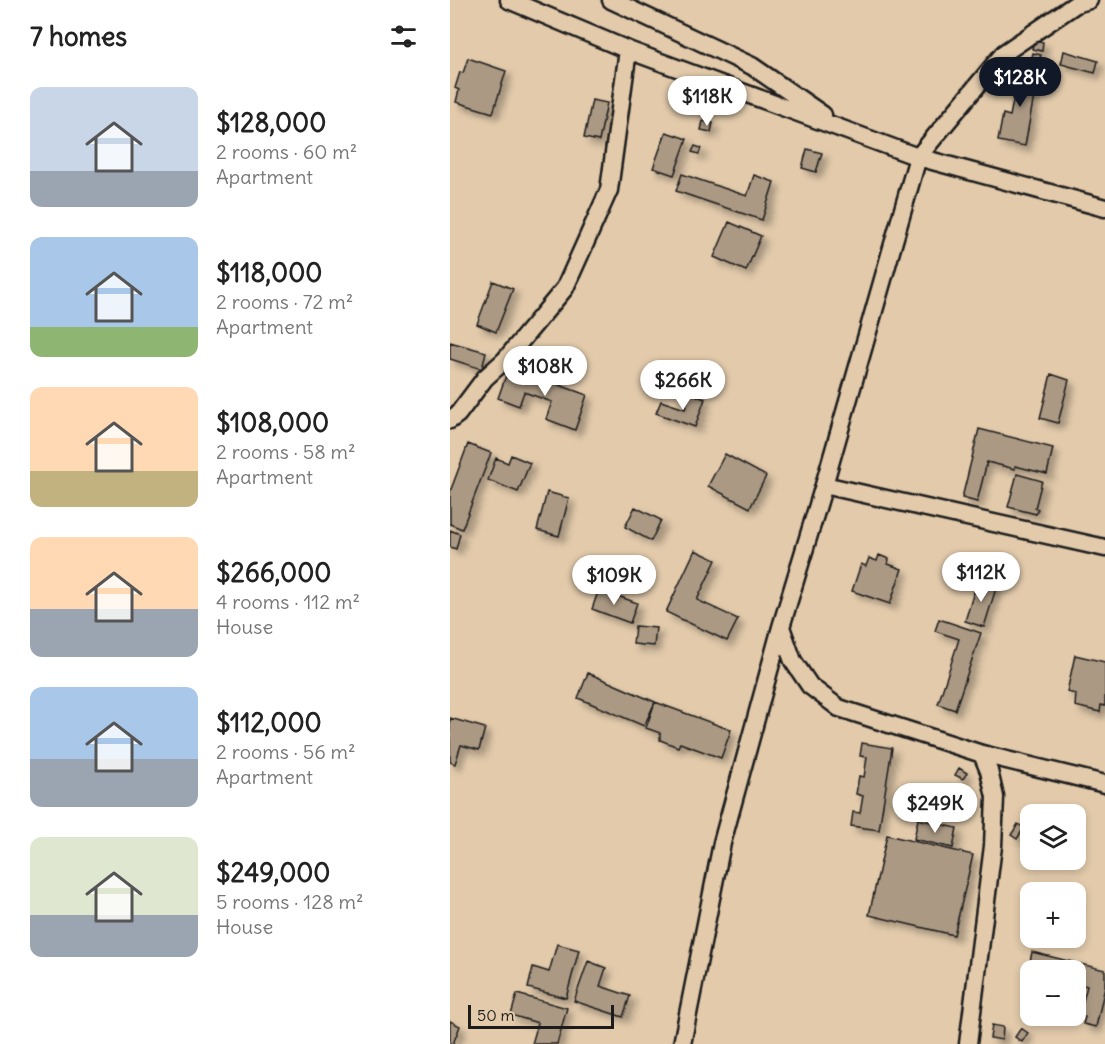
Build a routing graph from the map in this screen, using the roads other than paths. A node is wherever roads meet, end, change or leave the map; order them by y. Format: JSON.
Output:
{"nodes":[{"id":1,"x":509,"y":0,"type":"edge"},
{"id":2,"x":611,"y":0,"type":"edge"},
{"id":3,"x":1089,"y":0,"type":"edge"},
{"id":4,"x":628,"y":50,"type":"junction"},
{"id":5,"x":845,"y":130,"type":"junction"},
{"id":6,"x":918,"y":156,"type":"junction"},
{"id":7,"x":1105,"y":208,"type":"edge"},
{"id":8,"x":450,"y":420,"type":"edge"},
{"id":9,"x":824,"y":485,"type":"junction"},
{"id":10,"x":1105,"y":548,"type":"edge"},
{"id":11,"x":781,"y":627,"type":"junction"},
{"id":12,"x":982,"y":754,"type":"junction"},
{"id":13,"x":1105,"y":784,"type":"edge"},
{"id":14,"x":682,"y":1044,"type":"edge"},
{"id":15,"x":968,"y":1044,"type":"edge"}],
"edges":[{"from":1,"to":4,"type":"street"},
{"from":2,"to":5,"type":"street"},
{"from":3,"to":6,"type":"street"},
{"from":4,"to":5,"type":"street"},
{"from":4,"to":8,"type":"street"},
{"from":5,"to":6,"type":"street"},
{"from":6,"to":7,"type":"street"},
{"from":6,"to":9,"type":"street"},
{"from":9,"to":10,"type":"street"},
{"from":9,"to":11,"type":"street"},
{"from":11,"to":12,"type":"street"},
{"from":11,"to":14,"type":"street"},
{"from":12,"to":13,"type":"street"},
{"from":12,"to":15,"type":"street"}]}
